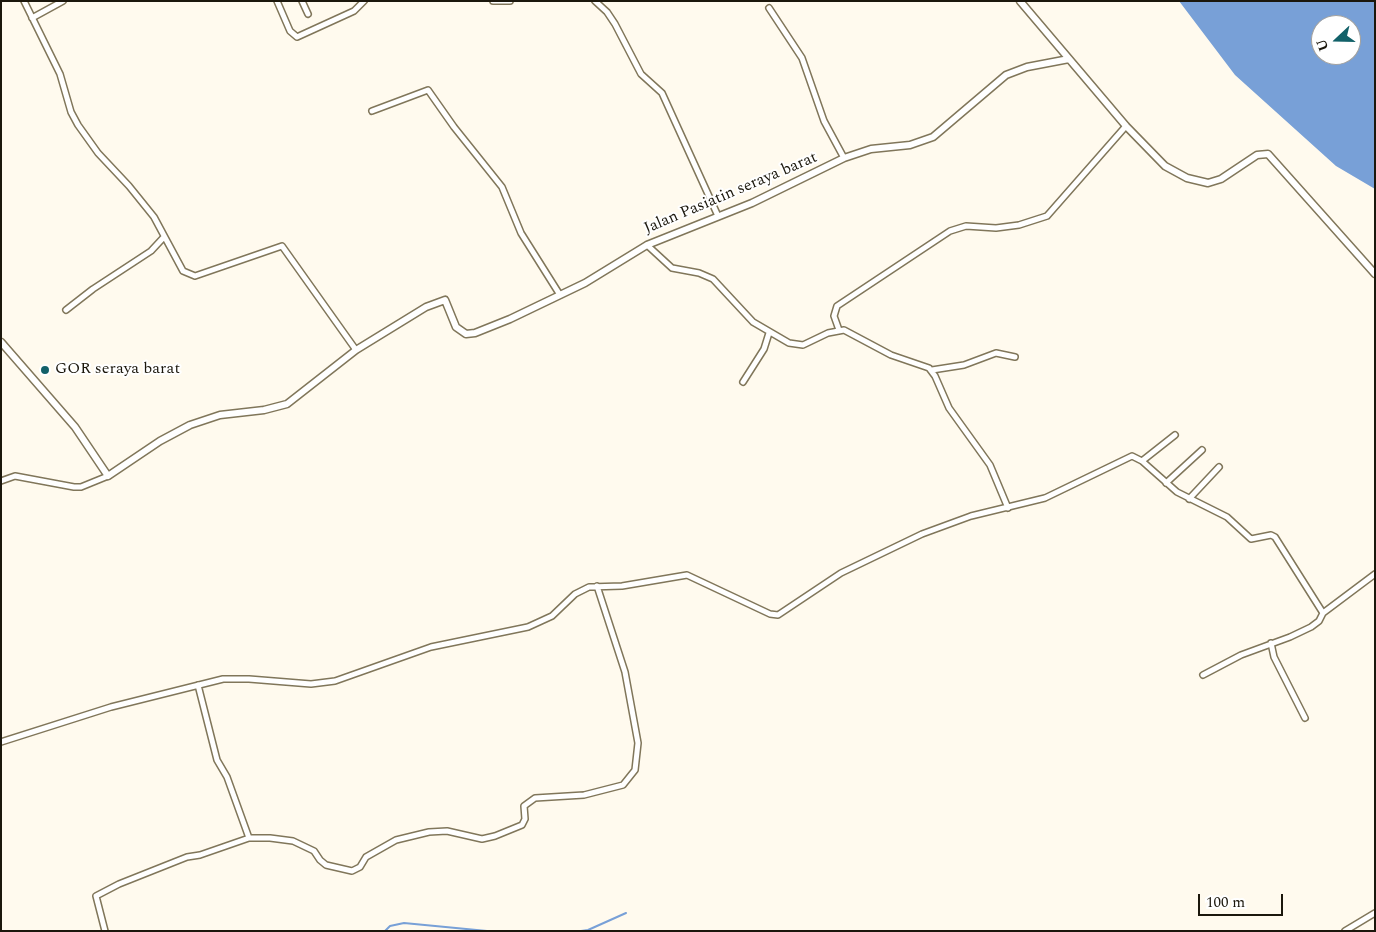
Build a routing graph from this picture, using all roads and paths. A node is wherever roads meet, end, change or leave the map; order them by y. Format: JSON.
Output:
{"nodes":[{"id":1,"x":24,"y":1,"type":"edge"},
{"id":2,"x":63,"y":1,"type":"edge"},
{"id":3,"x":277,"y":1,"type":"edge"},
{"id":4,"x":302,"y":1,"type":"edge"},
{"id":5,"x":364,"y":1,"type":"edge"},
{"id":6,"x":493,"y":1,"type":"edge"},
{"id":7,"x":510,"y":1,"type":"edge"},
{"id":8,"x":595,"y":1,"type":"edge"},
{"id":9,"x":1020,"y":1,"type":"edge"},
{"id":10,"x":769,"y":8,"type":"dead end"},
{"id":11,"x":308,"y":14,"type":"dead end"},
{"id":12,"x":32,"y":18,"type":"junction"},
{"id":13,"x":1069,"y":59,"type":"junction"},
{"id":14,"x":372,"y":111,"type":"dead end"},
{"id":15,"x":1126,"y":126,"type":"junction"},
{"id":16,"x":844,"y":158,"type":"junction"},
{"id":17,"x":718,"y":216,"type":"junction"},
{"id":18,"x":164,"y":237,"type":"junction"},
{"id":19,"x":647,"y":245,"type":"junction"},
{"id":20,"x":1375,"y":274,"type":"edge"},
{"id":21,"x":560,"y":295,"type":"junction"},
{"id":22,"x":66,"y":310,"type":"dead end"},
{"id":23,"x":839,"y":330,"type":"junction"},
{"id":24,"x":769,"y":333,"type":"junction"},
{"id":25,"x":1,"y":342,"type":"edge"},
{"id":26,"x":356,"y":350,"type":"junction"},
{"id":27,"x":1015,"y":357,"type":"dead end"},
{"id":28,"x":932,"y":370,"type":"junction"},
{"id":29,"x":743,"y":382,"type":"dead end"},
{"id":30,"x":1175,"y":435,"type":"dead end"},
{"id":31,"x":1202,"y":450,"type":"dead end"},
{"id":32,"x":1142,"y":461,"type":"junction"},
{"id":33,"x":1219,"y":466,"type":"dead end"},
{"id":34,"x":108,"y":476,"type":"junction"},
{"id":35,"x":1,"y":481,"type":"edge"},
{"id":36,"x":1166,"y":483,"type":"junction"},
{"id":37,"x":1189,"y":499,"type":"junction"},
{"id":38,"x":1008,"y":508,"type":"junction"},
{"id":39,"x":1375,"y":574,"type":"edge"},
{"id":40,"x":597,"y":586,"type":"junction"},
{"id":41,"x":1323,"y":613,"type":"junction"},
{"id":42,"x":1271,"y":642,"type":"junction"},
{"id":43,"x":1203,"y":675,"type":"dead end"},
{"id":44,"x":198,"y":685,"type":"junction"},
{"id":45,"x":1304,"y":718,"type":"dead end"},
{"id":46,"x":1,"y":742,"type":"edge"},
{"id":47,"x":249,"y":838,"type":"junction"},
{"id":48,"x":1375,"y":913,"type":"edge"},
{"id":49,"x":1348,"y":930,"type":"edge"},
{"id":50,"x":105,"y":931,"type":"edge"}],
"edges":[{"from":1,"to":12,"type":"street"},
{"from":2,"to":12,"type":"street"},
{"from":3,"to":5,"type":"street"},
{"from":4,"to":11,"type":"street"},
{"from":6,"to":7,"type":"street"},
{"from":8,"to":17,"type":"street"},
{"from":9,"to":13,"type":"street"},
{"from":10,"to":16,"type":"street"},
{"from":12,"to":18,"type":"street"},
{"from":13,"to":15,"type":"street"},
{"from":13,"to":16,"type":"street","name":"Jalan Pasiatin seraya barat"},
{"from":14,"to":21,"type":"street"},
{"from":15,"to":20,"type":"street"},
{"from":15,"to":23,"type":"street"},
{"from":16,"to":17,"type":"street","name":"Jalan Pasiatin seraya barat"},
{"from":17,"to":19,"type":"street","name":"Jalan Pasiatin seraya barat"},
{"from":18,"to":22,"type":"street"},
{"from":18,"to":26,"type":"street"},
{"from":19,"to":21,"type":"street","name":"Jalan Pasiatin seraya barat"},
{"from":19,"to":24,"type":"street"},
{"from":21,"to":26,"type":"street","name":"Jalan Pasiatin seraya barat"},
{"from":23,"to":24,"type":"street"},
{"from":23,"to":28,"type":"street"},
{"from":24,"to":29,"type":"street"},
{"from":25,"to":34,"type":"street"},
{"from":26,"to":34,"type":"street"},
{"from":27,"to":28,"type":"street"},
{"from":28,"to":38,"type":"street"},
{"from":30,"to":32,"type":"street"},
{"from":31,"to":36,"type":"street"},
{"from":32,"to":36,"type":"street"},
{"from":32,"to":38,"type":"street"},
{"from":33,"to":37,"type":"street"},
{"from":34,"to":35,"type":"street"},
{"from":36,"to":37,"type":"street"},
{"from":37,"to":41,"type":"street"},
{"from":38,"to":40,"type":"street"},
{"from":39,"to":41,"type":"street"},
{"from":40,"to":44,"type":"street"},
{"from":40,"to":47,"type":"street"},
{"from":41,"to":42,"type":"street"},
{"from":42,"to":43,"type":"street"},
{"from":42,"to":45,"type":"street"},
{"from":44,"to":46,"type":"street"},
{"from":44,"to":47,"type":"street"},
{"from":47,"to":50,"type":"street"},
{"from":48,"to":49,"type":"street"}]}
